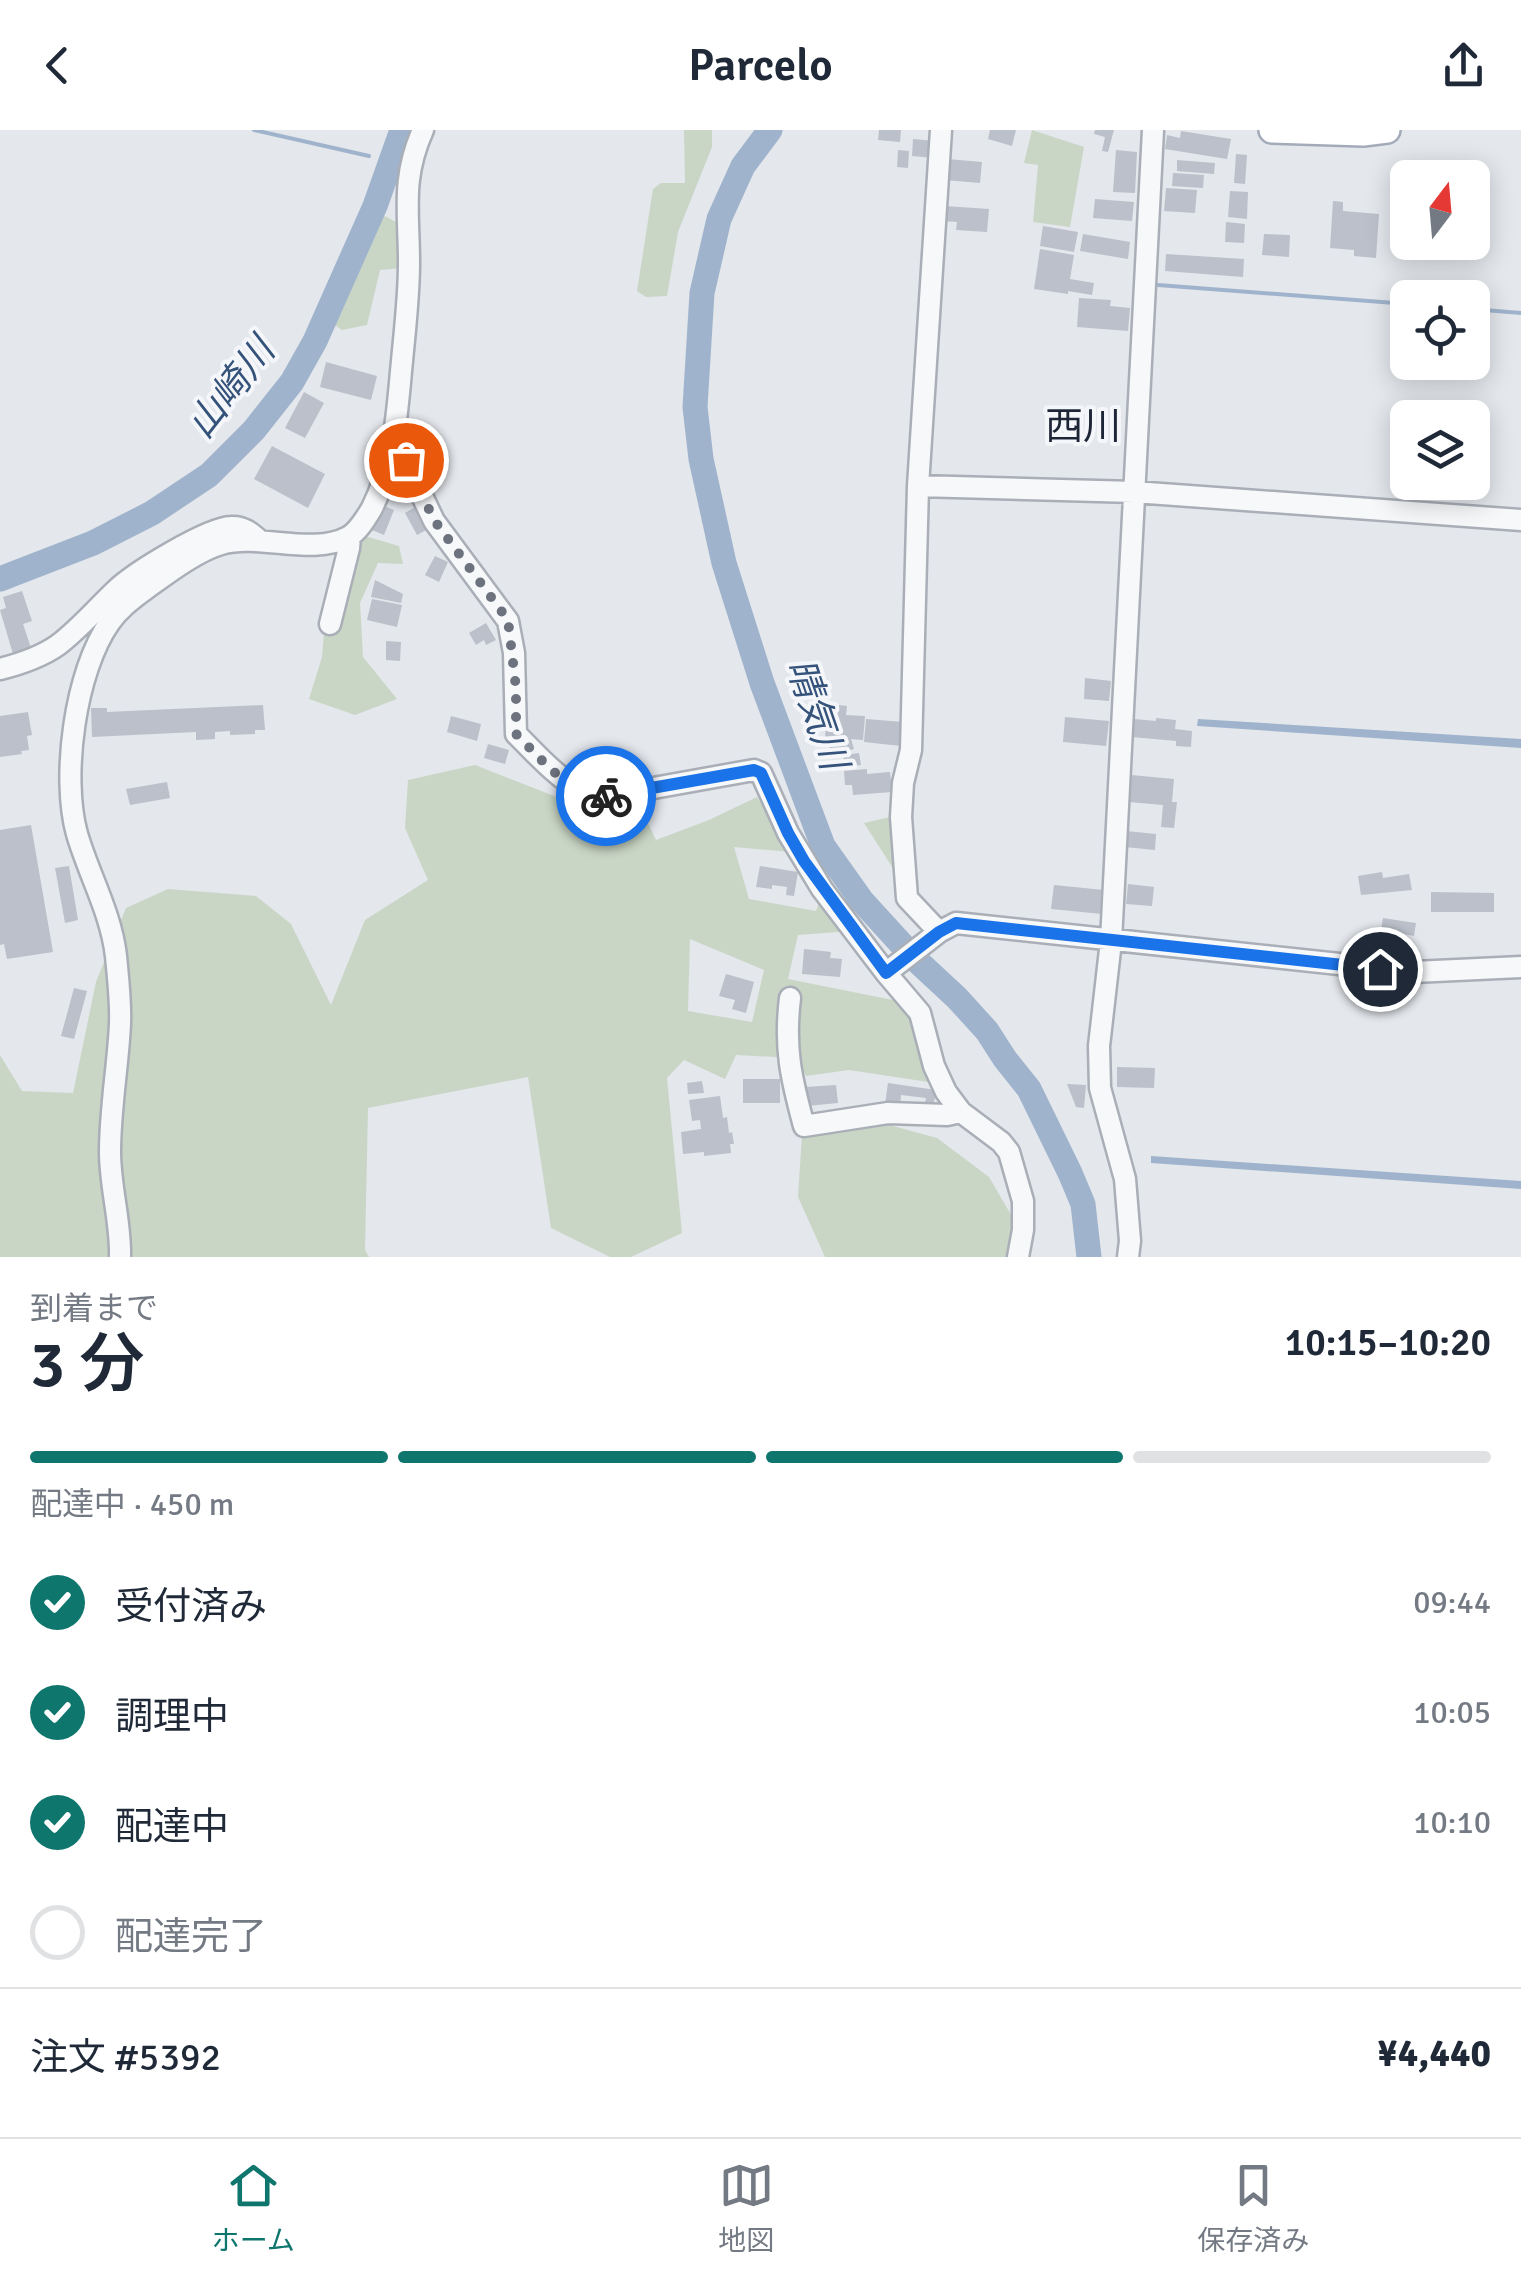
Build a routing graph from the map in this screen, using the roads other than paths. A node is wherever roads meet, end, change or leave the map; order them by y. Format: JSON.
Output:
{"nodes":[{"id":1,"x":423,"y":130,"type":"edge"},
{"id":2,"x":941,"y":130,"type":"edge"},
{"id":3,"x":1153,"y":130,"type":"edge"},
{"id":4,"x":1272,"y":130,"type":"edge"},
{"id":5,"x":1387,"y":130,"type":"edge"},
{"id":6,"x":392,"y":450,"type":"junction"},
{"id":7,"x":918,"y":486,"type":"junction"},
{"id":8,"x":1134,"y":492,"type":"junction"},
{"id":9,"x":1521,"y":520,"type":"edge"},
{"id":10,"x":350,"y":537,"type":"junction"},
{"id":11,"x":258,"y":540,"type":"junction"},
{"id":12,"x":330,"y":624,"type":"dead end"},
{"id":13,"x":0,"y":670,"type":"edge"},
{"id":14,"x":939,"y":932,"type":"junction"},
{"id":15,"x":1110,"y":941,"type":"junction"},
{"id":16,"x":1521,"y":967,"type":"edge"},
{"id":17,"x":886,"y":973,"type":"junction"},
{"id":18,"x":790,"y":998,"type":"dead end"},
{"id":19,"x":962,"y":1112,"type":"junction"},
{"id":20,"x":120,"y":1257,"type":"edge"},
{"id":21,"x":1018,"y":1257,"type":"edge"},
{"id":22,"x":1128,"y":1257,"type":"edge"}],
"edges":[{"from":1,"to":6,"type":"street"},
{"from":2,"to":7,"type":"street"},
{"from":3,"to":8,"type":"street"},
{"from":4,"to":5,"type":"main road"},
{"from":6,"to":10,"type":"street"},
{"from":6,"to":17,"type":"street"},
{"from":7,"to":8,"type":"street"},
{"from":7,"to":14,"type":"street"},
{"from":8,"to":9,"type":"street"},
{"from":8,"to":15,"type":"street"},
{"from":10,"to":11,"type":"street"},
{"from":10,"to":12,"type":"street"},
{"from":11,"to":13,"type":"street"},
{"from":11,"to":20,"type":"street"},
{"from":14,"to":15,"type":"street"},
{"from":14,"to":17,"type":"street"},
{"from":15,"to":16,"type":"street"},
{"from":15,"to":22,"type":"street"},
{"from":17,"to":19,"type":"street"},
{"from":18,"to":19,"type":"street"},
{"from":19,"to":21,"type":"street"}]}
